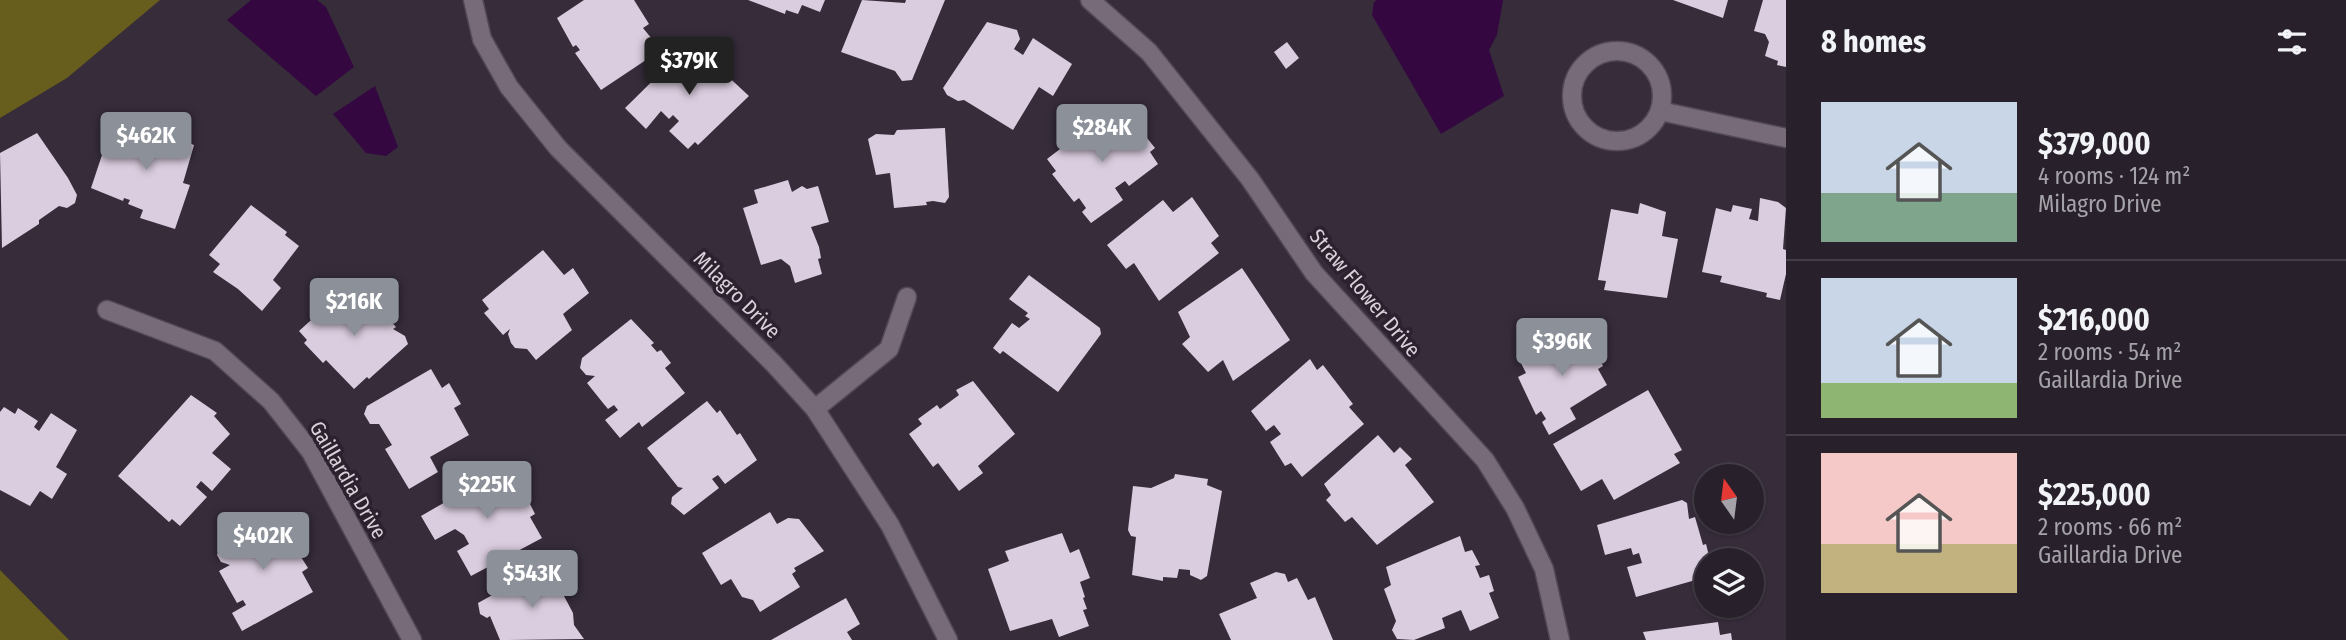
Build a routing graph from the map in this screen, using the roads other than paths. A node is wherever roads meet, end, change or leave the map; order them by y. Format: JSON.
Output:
{"nodes":[{"id":1,"x":473,"y":0,"type":"edge"},
{"id":2,"x":1090,"y":0,"type":"edge"},
{"id":3,"x":1660,"y":111,"type":"junction"},
{"id":4,"x":1786,"y":138,"type":"edge"},
{"id":5,"x":907,"y":297,"type":"dead end"},
{"id":6,"x":107,"y":310,"type":"dead end"},
{"id":7,"x":815,"y":409,"type":"junction"},
{"id":8,"x":412,"y":640,"type":"edge"},
{"id":9,"x":948,"y":640,"type":"edge"},
{"id":10,"x":1560,"y":640,"type":"edge"}],
"edges":[{"from":1,"to":7,"type":"street","name":"Milagro Drive"},
{"from":2,"to":10,"type":"street","name":"Straw Flower Drive"},
{"from":3,"to":3,"type":"street"},
{"from":3,"to":4,"type":"street"},
{"from":5,"to":7,"type":"street"},
{"from":6,"to":8,"type":"street","name":"Gaillardia Drive"},
{"from":7,"to":9,"type":"street","name":"Milagro Drive"}]}
